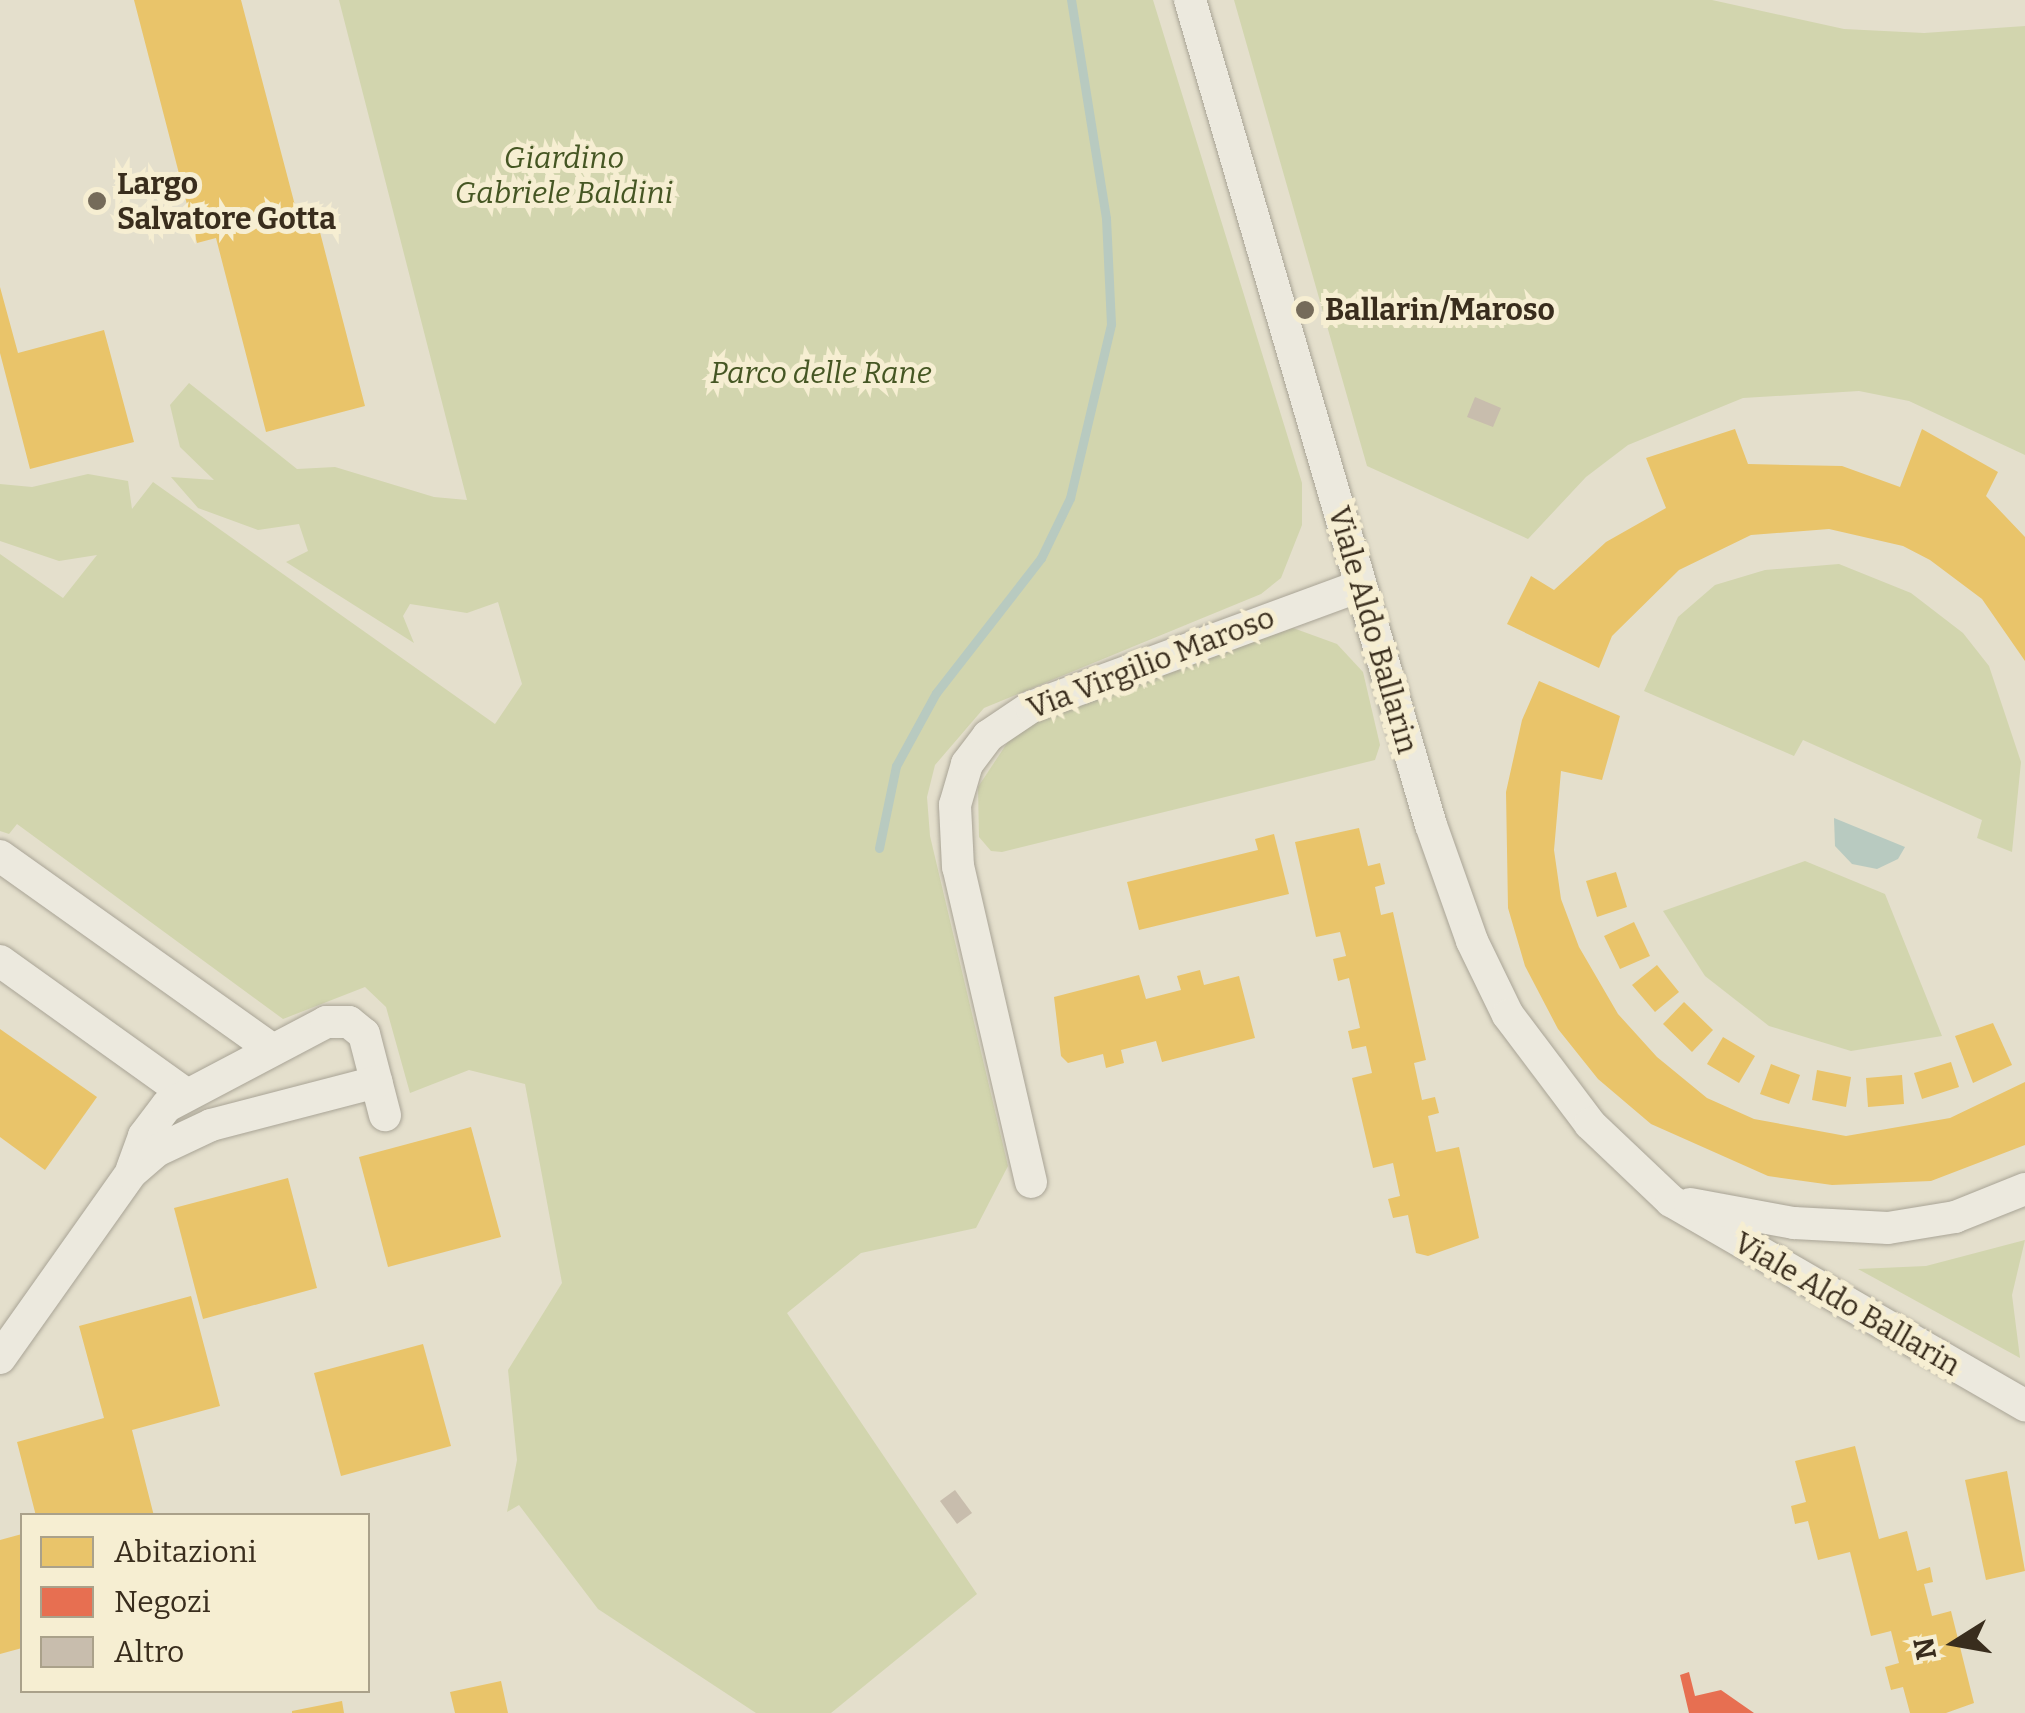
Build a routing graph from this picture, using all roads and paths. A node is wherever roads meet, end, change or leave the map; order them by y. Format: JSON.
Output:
{"nodes":[{"id":1,"x":1190,"y":0,"type":"edge"},
{"id":2,"x":1360,"y":586,"type":"junction"},
{"id":3,"x":0,"y":856,"type":"edge"},
{"id":4,"x":0,"y":961,"type":"edge"},
{"id":5,"x":270,"y":1048,"type":"junction"},
{"id":6,"x":376,"y":1082,"type":"junction"},
{"id":7,"x":186,"y":1094,"type":"junction"},
{"id":8,"x":385,"y":1115,"type":"dead end"},
{"id":9,"x":131,"y":1173,"type":"junction"},
{"id":10,"x":1031,"y":1182,"type":"dead end"},
{"id":11,"x":2025,"y":1189,"type":"edge"},
{"id":12,"x":1671,"y":1201,"type":"junction"},
{"id":13,"x":0,"y":1358,"type":"edge"},
{"id":14,"x":2025,"y":1405,"type":"edge"}],
"edges":[{"from":1,"to":2,"type":"street","name":"Viale Aldo Ballarin"},
{"from":2,"to":10,"type":"street","name":"Via Virgilio Maroso"},
{"from":2,"to":12,"type":"street","name":"Viale Aldo Ballarin"},
{"from":3,"to":5,"type":"street"},
{"from":4,"to":7,"type":"street"},
{"from":5,"to":6,"type":"street"},
{"from":5,"to":7,"type":"street"},
{"from":6,"to":8,"type":"street"},
{"from":6,"to":9,"type":"street"},
{"from":7,"to":9,"type":"street"},
{"from":9,"to":13,"type":"street"},
{"from":11,"to":12,"type":"street","name":"Viale Aldo Ballarin"},
{"from":12,"to":14,"type":"street","name":"Viale Aldo Ballarin"}]}
